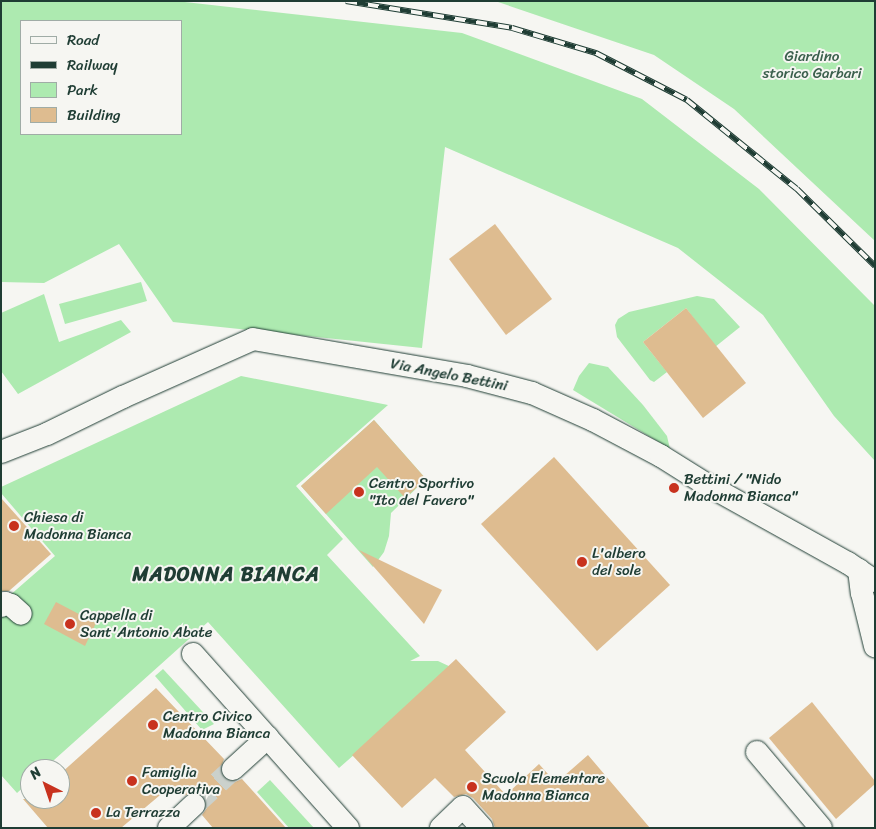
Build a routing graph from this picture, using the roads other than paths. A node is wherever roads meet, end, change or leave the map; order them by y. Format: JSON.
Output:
{"nodes":[{"id":1,"x":1,"y":452,"type":"edge"},
{"id":2,"x":867,"y":575,"type":"edge"},
{"id":3,"x":875,"y":646,"type":"edge"},
{"id":4,"x":193,"y":654,"type":"dead end"},
{"id":5,"x":268,"y":737,"type":"junction"},
{"id":6,"x":758,"y":752,"type":"dead end"},
{"id":7,"x":233,"y":769,"type":"tunnel mouth"},
{"id":8,"x":194,"y":805,"type":"tunnel mouth"},
{"id":9,"x":820,"y":826,"type":"edge"},
{"id":10,"x":169,"y":828,"type":"edge"},
{"id":11,"x":348,"y":828,"type":"edge"},
{"id":12,"x":441,"y":828,"type":"edge"},
{"id":13,"x":482,"y":828,"type":"edge"}],
"edges":[{"from":1,"to":2,"type":"street","name":"Via Angelo Bettini"},
{"from":2,"to":3,"type":"street"},
{"from":4,"to":5,"type":"street"},
{"from":5,"to":7,"type":"street"},
{"from":5,"to":11,"type":"street"},
{"from":6,"to":9,"type":"street"},
{"from":8,"to":10,"type":"street"},
{"from":12,"to":13,"type":"street"}]}
